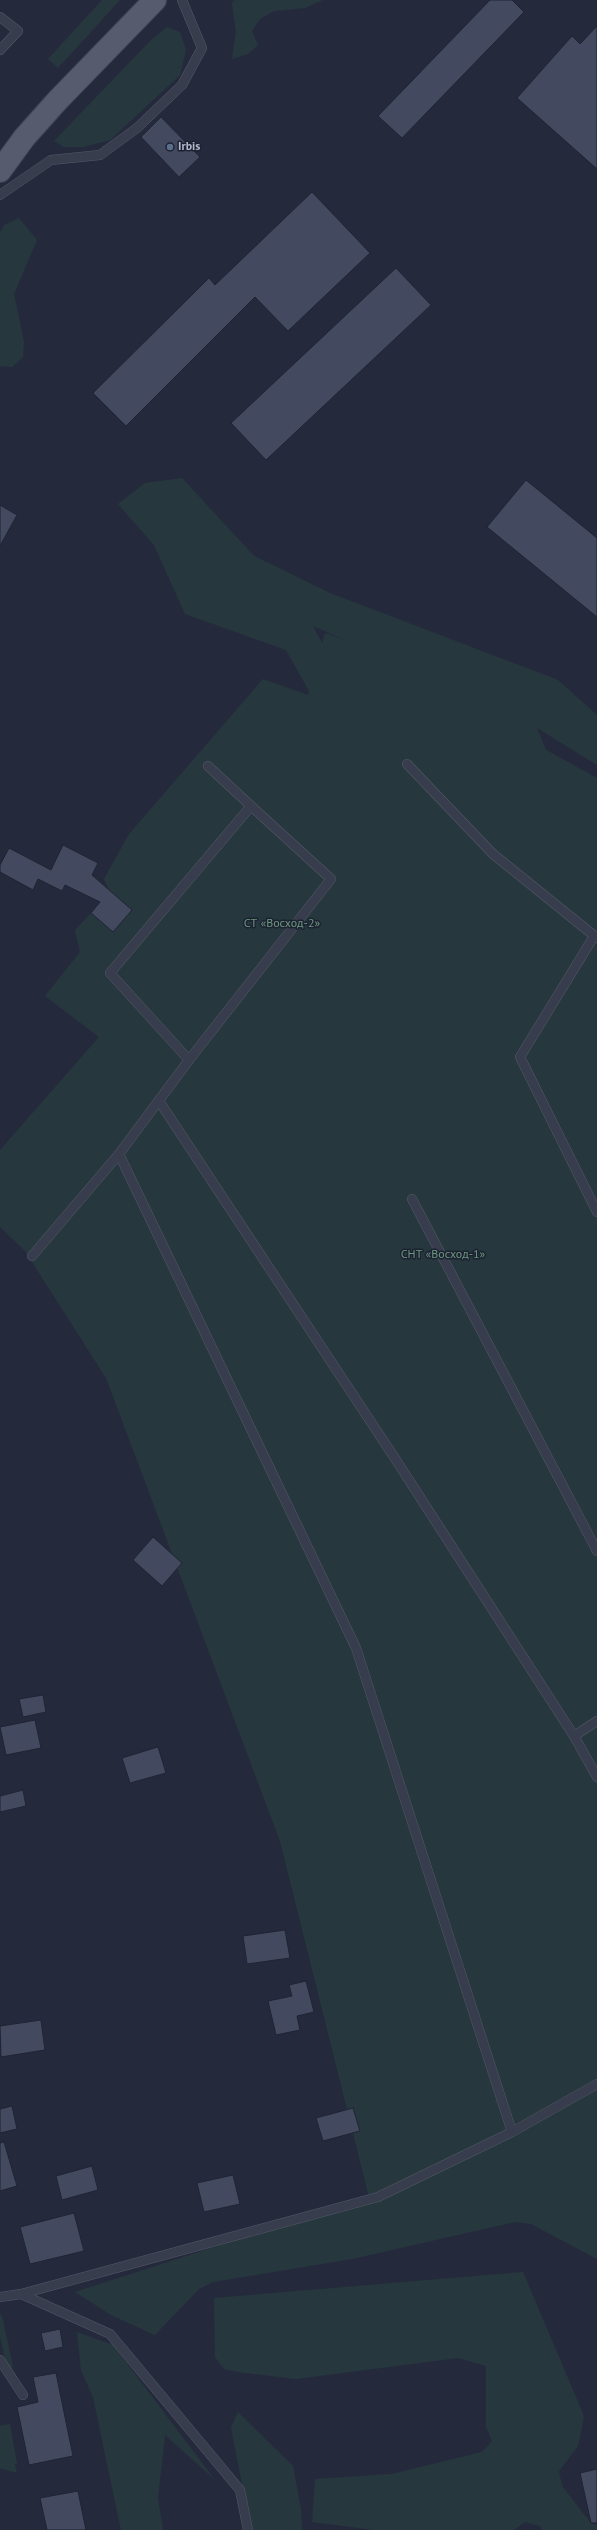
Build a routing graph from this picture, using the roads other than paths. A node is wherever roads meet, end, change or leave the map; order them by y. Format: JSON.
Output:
{"nodes":[{"id":1,"x":155,"y":0,"type":"edge"},
{"id":2,"x":182,"y":0,"type":"edge"},
{"id":3,"x":0,"y":17,"type":"edge"},
{"id":4,"x":0,"y":50,"type":"edge"},
{"id":5,"x":0,"y":171,"type":"edge"},
{"id":6,"x":0,"y":195,"type":"edge"},
{"id":7,"x":407,"y":764,"type":"dead end"},
{"id":8,"x":208,"y":766,"type":"dead end"},
{"id":9,"x":251,"y":806,"type":"junction"},
{"id":10,"x":595,"y":937,"type":"edge"},
{"id":11,"x":189,"y":1060,"type":"junction"},
{"id":12,"x":159,"y":1101,"type":"junction"},
{"id":13,"x":119,"y":1154,"type":"junction"},
{"id":14,"x":412,"y":1200,"type":"dead end"},
{"id":15,"x":597,"y":1212,"type":"edge"},
{"id":16,"x":32,"y":1256,"type":"dead end"},
{"id":17,"x":597,"y":1552,"type":"edge"},
{"id":18,"x":597,"y":1721,"type":"edge"},
{"id":19,"x":574,"y":1736,"type":"junction"},
{"id":20,"x":597,"y":1777,"type":"edge"},
{"id":21,"x":597,"y":2084,"type":"edge"},
{"id":22,"x":512,"y":2132,"type":"junction"},
{"id":23,"x":21,"y":2294,"type":"junction"},
{"id":24,"x":0,"y":2297,"type":"edge"},
{"id":25,"x":0,"y":2360,"type":"edge"},
{"id":26,"x":23,"y":2395,"type":"dead end"},
{"id":27,"x":248,"y":2530,"type":"edge"}],
"edges":[{"from":1,"to":5,"type":"main road"},
{"from":2,"to":6,"type":"lane"},
{"from":3,"to":4,"type":"lane"},
{"from":7,"to":10,"type":"lane"},
{"from":8,"to":9,"type":"lane"},
{"from":9,"to":11,"type":"lane"},
{"from":9,"to":11,"type":"lane"},
{"from":10,"to":15,"type":"lane"},
{"from":11,"to":12,"type":"lane"},
{"from":12,"to":13,"type":"lane"},
{"from":12,"to":19,"type":"lane"},
{"from":13,"to":16,"type":"lane"},
{"from":13,"to":22,"type":"lane"},
{"from":14,"to":17,"type":"lane"},
{"from":18,"to":19,"type":"lane"},
{"from":19,"to":20,"type":"lane"},
{"from":21,"to":22,"type":"lane"},
{"from":22,"to":23,"type":"lane"},
{"from":23,"to":24,"type":"lane"},
{"from":23,"to":27,"type":"lane"},
{"from":25,"to":26,"type":"lane"}]}
